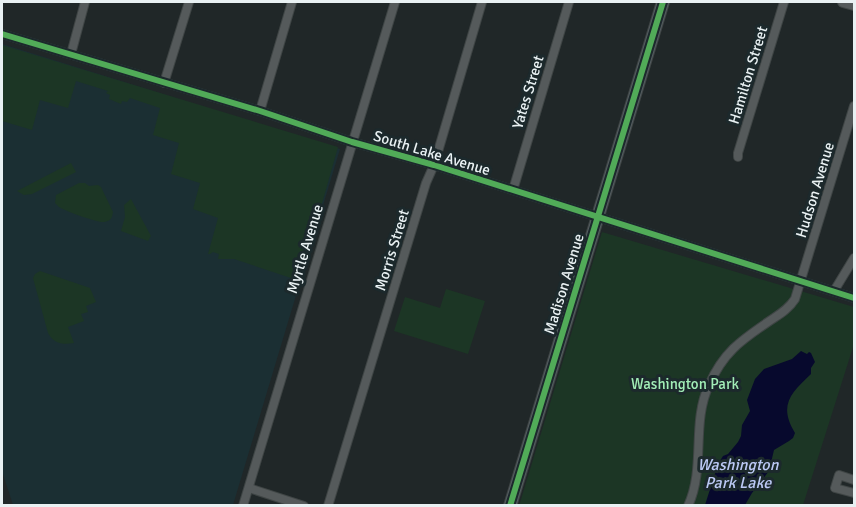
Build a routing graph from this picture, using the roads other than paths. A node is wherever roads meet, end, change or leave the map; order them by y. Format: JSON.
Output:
{"nodes":[{"id":1,"x":85,"y":2,"type":"edge"},
{"id":2,"x":189,"y":2,"type":"edge"},
{"id":3,"x":292,"y":2,"type":"edge"},
{"id":4,"x":394,"y":2,"type":"edge"},
{"id":5,"x":482,"y":2,"type":"edge"},
{"id":6,"x":569,"y":2,"type":"edge"},
{"id":7,"x":663,"y":2,"type":"edge"},
{"id":8,"x":784,"y":2,"type":"edge"},
{"id":9,"x":843,"y":2,"type":"edge"},
{"id":10,"x":855,"y":5,"type":"edge"},
{"id":11,"x":2,"y":34,"type":"edge"},
{"id":12,"x":70,"y":54,"type":"junction"},
{"id":13,"x":164,"y":83,"type":"junction"},
{"id":14,"x":855,"y":106,"type":"edge"},
{"id":15,"x":260,"y":111,"type":"junction"},
{"id":16,"x":352,"y":142,"type":"junction"},
{"id":17,"x":738,"y":157,"type":"dead end"},
{"id":18,"x":434,"y":165,"type":"junction"},
{"id":19,"x":513,"y":190,"type":"junction"},
{"id":20,"x":597,"y":217,"type":"junction"},
{"id":21,"x":855,"y":258,"type":"edge"},
{"id":22,"x":802,"y":281,"type":"junction"},
{"id":23,"x":834,"y":291,"type":"junction"},
{"id":24,"x":855,"y":298,"type":"edge"},
{"id":25,"x":855,"y":480,"type":"edge"},
{"id":26,"x":249,"y":488,"type":"junction"},
{"id":27,"x":855,"y":494,"type":"edge"},
{"id":28,"x":243,"y":506,"type":"edge"},
{"id":29,"x":304,"y":506,"type":"edge"},
{"id":30,"x":328,"y":506,"type":"edge"},
{"id":31,"x":510,"y":506,"type":"edge"},
{"id":32,"x":688,"y":506,"type":"edge"}],
"edges":[{"from":1,"to":12,"type":"street"},
{"from":2,"to":13,"type":"street"},
{"from":3,"to":15,"type":"street"},
{"from":4,"to":16,"type":"street","name":"Myrtle Avenue"},
{"from":5,"to":18,"type":"street","name":"Morris Street"},
{"from":6,"to":19,"type":"street","name":"Yates Street"},
{"from":7,"to":20,"type":"main road","name":"Madison Avenue"},
{"from":8,"to":17,"type":"street","name":"Hamilton Street"},
{"from":9,"to":10,"type":"street"},
{"from":11,"to":12,"type":"street","name":"South Lake Avenue"},
{"from":12,"to":13,"type":"street","name":"South Lake Avenue"},
{"from":13,"to":15,"type":"street","name":"South Lake Avenue"},
{"from":14,"to":22,"type":"street","name":"Hudson Avenue"},
{"from":15,"to":16,"type":"street","name":"South Lake Avenue"},
{"from":16,"to":18,"type":"street","name":"South Lake Avenue"},
{"from":16,"to":26,"type":"street","name":"Myrtle Avenue"},
{"from":18,"to":19,"type":"street","name":"South Lake Avenue"},
{"from":18,"to":30,"type":"street","name":"Morris Street"},
{"from":19,"to":20,"type":"street","name":"South Lake Avenue"},
{"from":20,"to":22,"type":"street","name":"South Lake Avenue"},
{"from":20,"to":31,"type":"main road","name":"Madison Avenue"},
{"from":21,"to":23,"type":"street"},
{"from":22,"to":23,"type":"street","name":"South Lake Avenue"},
{"from":22,"to":32,"type":"street","name":"Hudson Avenue"},
{"from":23,"to":24,"type":"street","name":"South Lake Avenue"},
{"from":25,"to":27,"type":"street"},
{"from":26,"to":28,"type":"street","name":"Myrtle Avenue"},
{"from":26,"to":29,"type":"street"}]}
